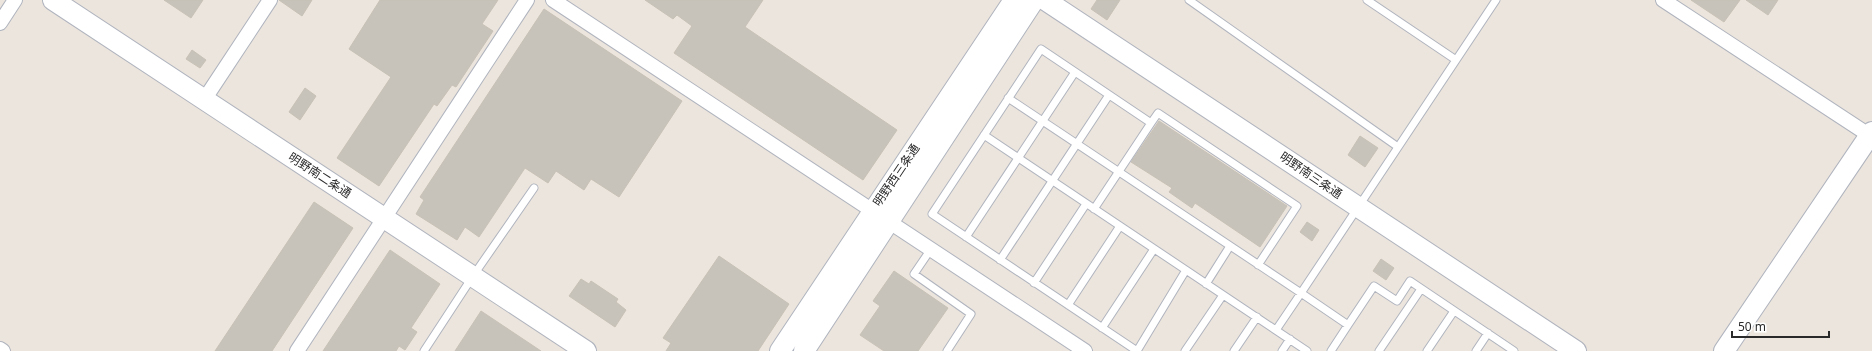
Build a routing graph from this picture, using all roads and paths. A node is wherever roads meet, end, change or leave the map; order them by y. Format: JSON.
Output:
{"nodes":[{"id":1,"x":15,"y":0,"type":"edge"},
{"id":2,"x":54,"y":0,"type":"edge"},
{"id":3,"x":270,"y":0,"type":"edge"},
{"id":4,"x":527,"y":0,"type":"edge"},
{"id":5,"x":553,"y":0,"type":"edge"},
{"id":6,"x":1014,"y":0,"type":"edge"},
{"id":7,"x":1034,"y":0,"type":"edge"},
{"id":8,"x":1046,"y":0,"type":"edge"},
{"id":9,"x":1189,"y":0,"type":"edge"},
{"id":10,"x":1367,"y":0,"type":"edge"},
{"id":11,"x":1496,"y":0,"type":"edge"},
{"id":12,"x":1663,"y":0,"type":"edge"},
{"id":13,"x":0,"y":23,"type":"edge"},
{"id":14,"x":1456,"y":60,"type":"junction"},
{"id":15,"x":1075,"y":72,"type":"junction"},
{"id":16,"x":1109,"y":95,"type":"junction"},
{"id":17,"x":1008,"y":98,"type":"junction"},
{"id":18,"x":204,"y":100,"type":"junction"},
{"id":19,"x":1042,"y":121,"type":"junction"},
{"id":20,"x":1151,"y":123,"type":"junction"},
{"id":21,"x":984,"y":135,"type":"junction"},
{"id":22,"x":1871,"y":135,"type":"edge"},
{"id":23,"x":1077,"y":144,"type":"junction"},
{"id":24,"x":1398,"y":147,"type":"junction"},
{"id":25,"x":1018,"y":158,"type":"junction"},
{"id":26,"x":1119,"y":172,"type":"junction"},
{"id":27,"x":1052,"y":181,"type":"junction"},
{"id":28,"x":534,"y":188,"type":"dead end"},
{"id":29,"x":1086,"y":204,"type":"junction"},
{"id":30,"x":1358,"y":207,"type":"junction"},
{"id":31,"x":1094,"y":209,"type":"junction"},
{"id":32,"x":881,"y":216,"type":"junction"},
{"id":33,"x":385,"y":217,"type":"junction"},
{"id":34,"x":1120,"y":226,"type":"junction"},
{"id":35,"x":966,"y":237,"type":"junction"},
{"id":36,"x":1230,"y":246,"type":"junction"},
{"id":37,"x":931,"y":249,"type":"junction"},
{"id":38,"x":1154,"y":249,"type":"junction"},
{"id":39,"x":1000,"y":260,"type":"junction"},
{"id":40,"x":1258,"y":265,"type":"junction"},
{"id":41,"x":1186,"y":270,"type":"junction"},
{"id":42,"x":473,"y":276,"type":"junction"},
{"id":43,"x":1034,"y":283,"type":"junction"},
{"id":44,"x":1206,"y":284,"type":"junction"},
{"id":45,"x":1420,"y":289,"type":"junction"},
{"id":46,"x":1301,"y":293,"type":"junction"},
{"id":47,"x":1223,"y":295,"type":"junction"},
{"id":48,"x":1068,"y":305,"type":"junction"},
{"id":49,"x":1454,"y":310,"type":"junction"},
{"id":50,"x":1257,"y":317,"type":"junction"},
{"id":51,"x":1348,"y":325,"type":"junction"},
{"id":52,"x":1102,"y":328,"type":"junction"},
{"id":53,"x":1276,"y":330,"type":"junction"},
{"id":54,"x":1488,"y":333,"type":"junction"},
{"id":55,"x":1290,"y":339,"type":"junction"},
{"id":56,"x":0,"y":349,"type":"edge"},
{"id":57,"x":3,"y":351,"type":"edge"},
{"id":58,"x":297,"y":351,"type":"edge"},
{"id":59,"x":424,"y":351,"type":"edge"},
{"id":60,"x":586,"y":351,"type":"edge"},
{"id":61,"x":780,"y":351,"type":"edge"},
{"id":62,"x":804,"y":351,"type":"edge"},
{"id":63,"x":947,"y":351,"type":"edge"},
{"id":64,"x":1085,"y":351,"type":"edge"},
{"id":65,"x":1137,"y":351,"type":"edge"},
{"id":66,"x":1185,"y":351,"type":"edge"},
{"id":67,"x":1234,"y":351,"type":"edge"},
{"id":68,"x":1282,"y":351,"type":"edge"},
{"id":69,"x":1307,"y":351,"type":"edge"},
{"id":70,"x":1331,"y":351,"type":"edge"},
{"id":71,"x":1379,"y":351,"type":"edge"},
{"id":72,"x":1427,"y":351,"type":"edge"},
{"id":73,"x":1476,"y":351,"type":"edge"},
{"id":74,"x":1514,"y":351,"type":"edge"},
{"id":75,"x":1576,"y":351,"type":"edge"},
{"id":76,"x":1724,"y":351,"type":"edge"}],
"edges":[{"from":1,"to":13,"type":"street"},
{"from":2,"to":18,"type":"street","name":"明野南二条通"},
{"from":3,"to":18,"type":"street"},
{"from":4,"to":33,"type":"street"},
{"from":5,"to":32,"type":"street"},
{"from":6,"to":32,"type":"street","name":"明野西三条通"},
{"from":7,"to":32,"type":"street","name":"明野西三条通"},
{"from":8,"to":30,"type":"street","name":"明野南三条通"},
{"from":9,"to":24,"type":"lane"},
{"from":10,"to":14,"type":"lane"},
{"from":11,"to":14,"type":"lane"},
{"from":12,"to":22,"type":"street"},
{"from":14,"to":24,"type":"lane"},
{"from":15,"to":16,"type":"lane"},
{"from":15,"to":17,"type":"lane"},
{"from":15,"to":19,"type":"lane"},
{"from":16,"to":20,"type":"lane"},
{"from":16,"to":23,"type":"lane"},
{"from":17,"to":19,"type":"lane"},
{"from":17,"to":21,"type":"lane"},
{"from":18,"to":33,"type":"street","name":"明野南二条通"},
{"from":19,"to":23,"type":"lane"},
{"from":19,"to":25,"type":"lane"},
{"from":20,"to":26,"type":"lane"},
{"from":20,"to":40,"type":"lane"},
{"from":21,"to":25,"type":"lane"},
{"from":21,"to":35,"type":"lane"},
{"from":22,"to":76,"type":"street"},
{"from":23,"to":26,"type":"lane"},
{"from":23,"to":27,"type":"lane"},
{"from":24,"to":30,"type":"lane"},
{"from":25,"to":27,"type":"lane"},
{"from":25,"to":35,"type":"lane"},
{"from":26,"to":31,"type":"lane"},
{"from":26,"to":36,"type":"lane"},
{"from":27,"to":29,"type":"lane"},
{"from":27,"to":39,"type":"lane"},
{"from":28,"to":42,"type":"lane"},
{"from":29,"to":31,"type":"lane"},
{"from":29,"to":43,"type":"lane"},
{"from":30,"to":46,"type":"lane"},
{"from":30,"to":75,"type":"street","name":"明野南三条通"},
{"from":31,"to":34,"type":"lane"},
{"from":32,"to":37,"type":"street"},
{"from":32,"to":61,"type":"street","name":"明野西三条通"},
{"from":32,"to":62,"type":"street","name":"明野西三条通"},
{"from":33,"to":42,"type":"street","name":"明野南二条通"},
{"from":33,"to":58,"type":"street"},
{"from":34,"to":38,"type":"lane"},
{"from":34,"to":48,"type":"lane"},
{"from":35,"to":39,"type":"lane"},
{"from":36,"to":40,"type":"lane"},
{"from":36,"to":44,"type":"lane"},
{"from":37,"to":63,"type":"lane"},
{"from":37,"to":64,"type":"street"},
{"from":38,"to":41,"type":"lane"},
{"from":38,"to":52,"type":"lane"},
{"from":39,"to":43,"type":"lane"},
{"from":40,"to":46,"type":"lane"},
{"from":41,"to":44,"type":"lane"},
{"from":41,"to":65,"type":"lane"},
{"from":42,"to":59,"type":"lane"},
{"from":42,"to":60,"type":"street","name":"明野南二条通"},
{"from":43,"to":48,"type":"lane"},
{"from":44,"to":47,"type":"lane"},
{"from":45,"to":49,"type":"lane"},
{"from":45,"to":51,"type":"lane"},
{"from":45,"to":71,"type":"lane"},
{"from":46,"to":51,"type":"lane"},
{"from":46,"to":53,"type":"lane"},
{"from":47,"to":50,"type":"lane"},
{"from":47,"to":66,"type":"lane"},
{"from":48,"to":52,"type":"lane"},
{"from":49,"to":54,"type":"lane"},
{"from":49,"to":72,"type":"lane"},
{"from":50,"to":53,"type":"lane"},
{"from":50,"to":67,"type":"lane"},
{"from":51,"to":70,"type":"lane"},
{"from":52,"to":65,"type":"lane"},
{"from":53,"to":55,"type":"lane"},
{"from":54,"to":73,"type":"lane"},
{"from":54,"to":74,"type":"lane"},
{"from":55,"to":68,"type":"lane"},
{"from":55,"to":69,"type":"lane"},
{"from":56,"to":57,"type":"street"}]}
